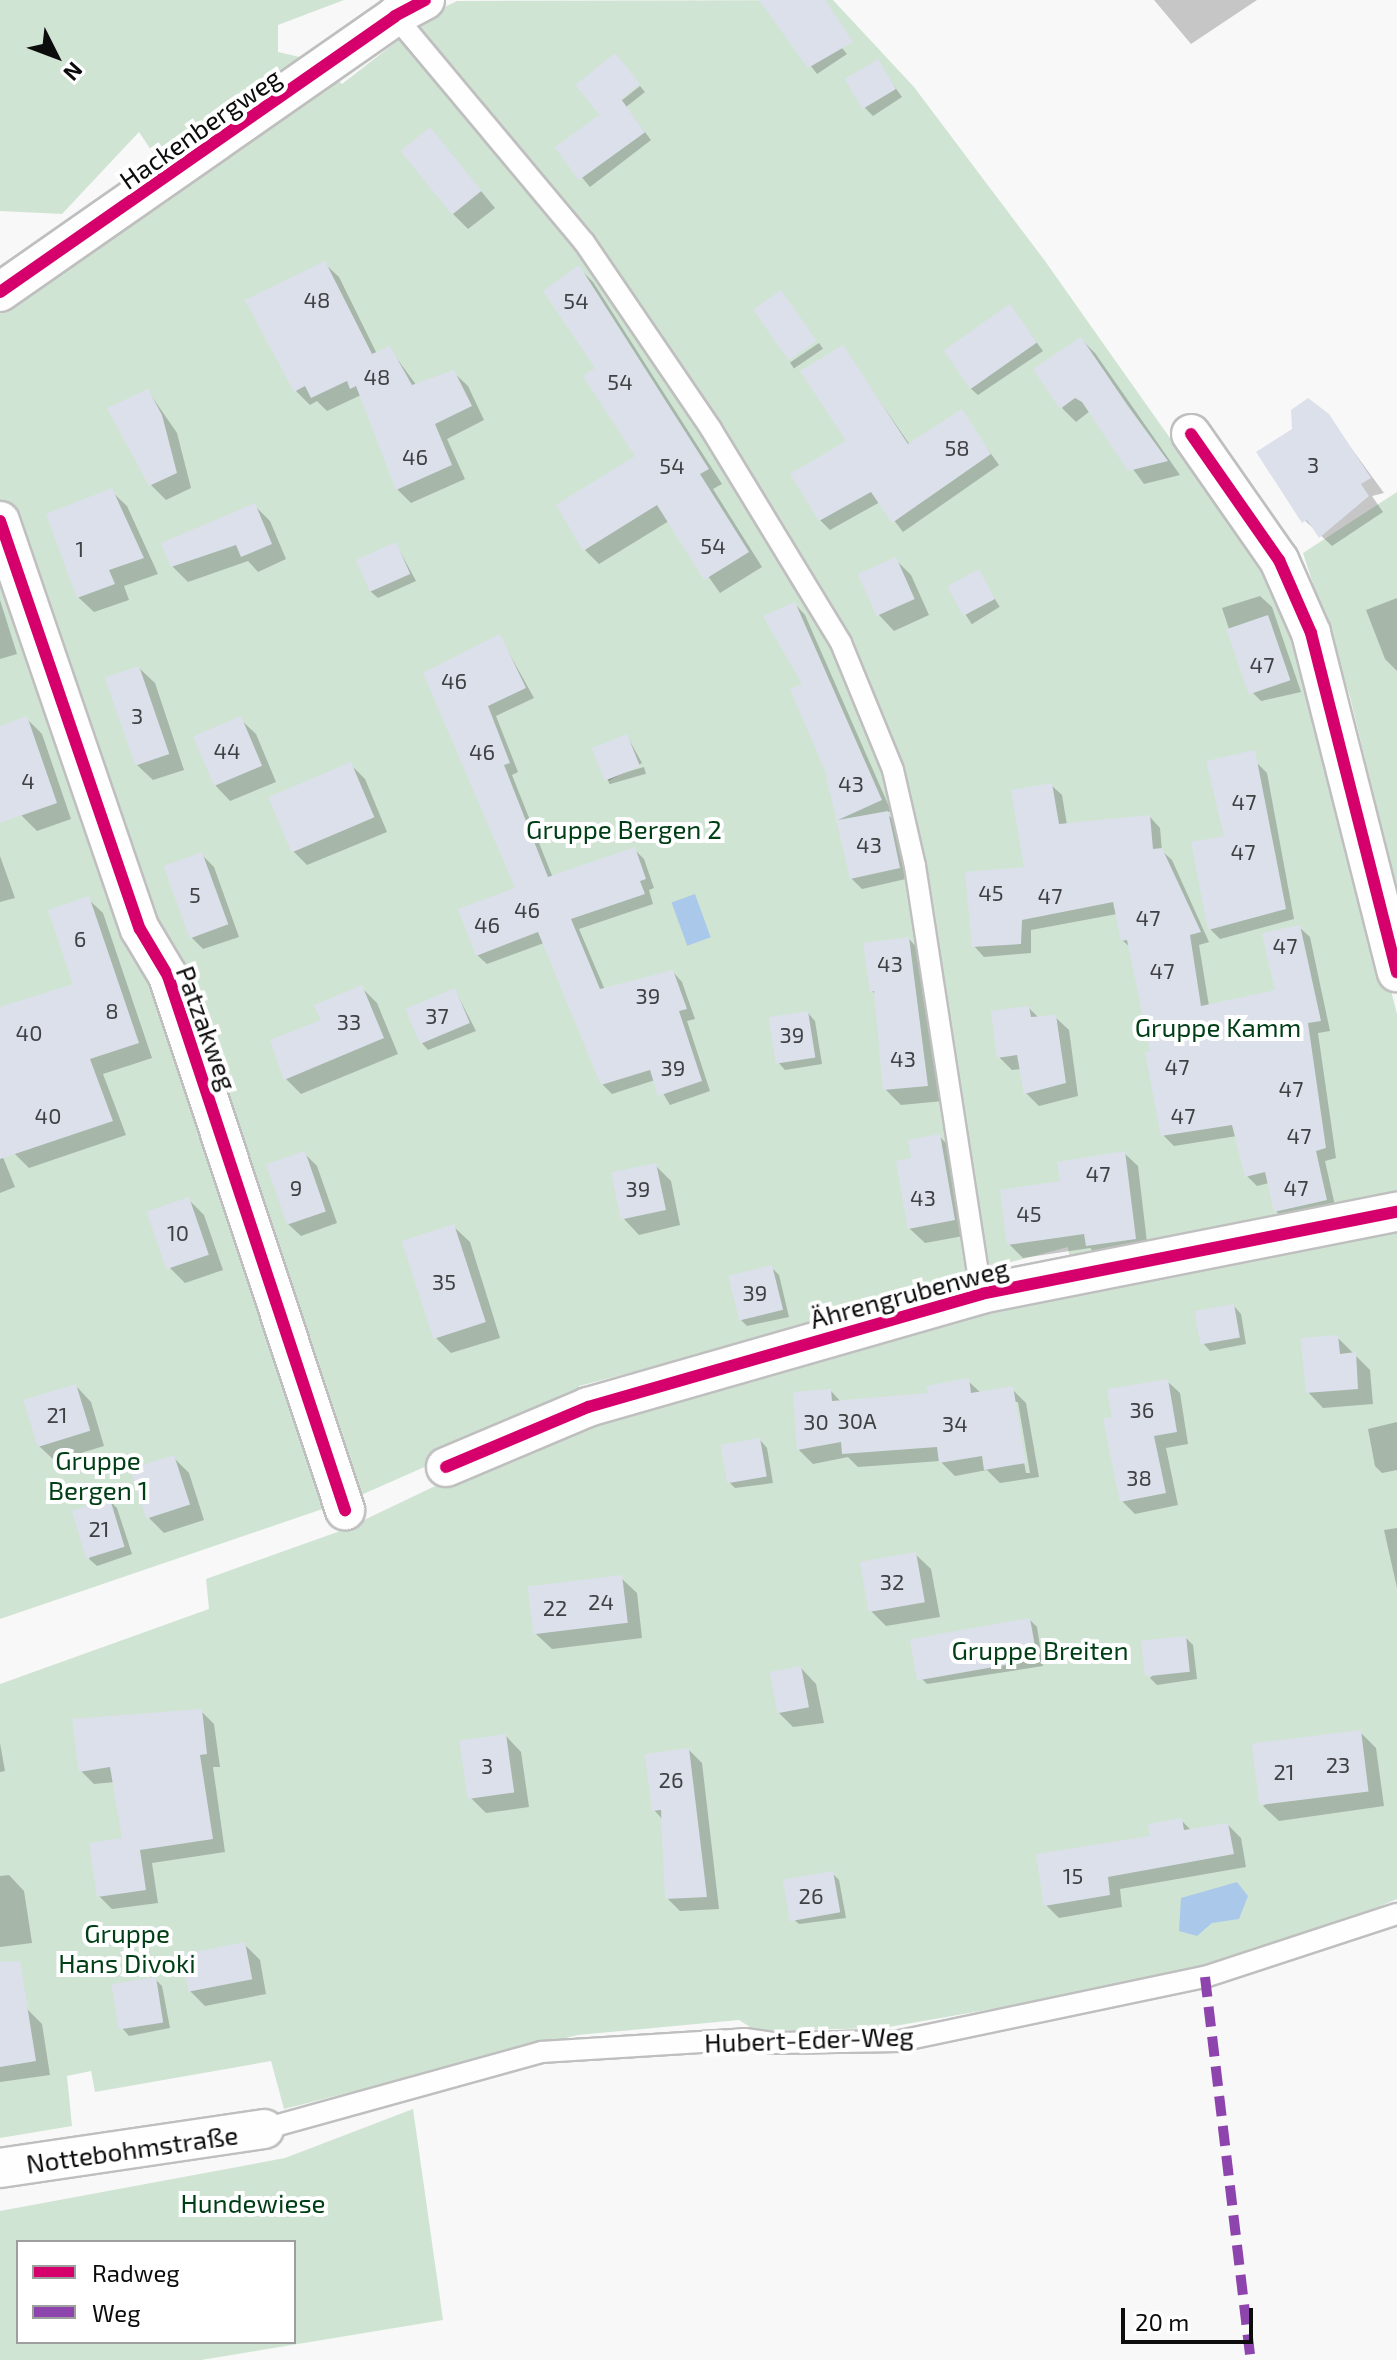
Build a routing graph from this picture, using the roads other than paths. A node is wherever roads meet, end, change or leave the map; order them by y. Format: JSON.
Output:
{"nodes":[{"id":1,"x":410,"y":8,"type":"edge"},
{"id":2,"x":0,"y":292,"type":"edge"},
{"id":3,"x":1191,"y":434,"type":"dead end"},
{"id":4,"x":0,"y":521,"type":"edge"},
{"id":5,"x":1397,"y":972,"type":"edge"},
{"id":6,"x":1397,"y":1212,"type":"edge"},
{"id":7,"x":981,"y":1294,"type":"junction"},
{"id":8,"x":446,"y":1467,"type":"dead end"},
{"id":9,"x":345,"y":1510,"type":"dead end"},
{"id":10,"x":1397,"y":1914,"type":"edge"},
{"id":11,"x":264,"y":2129,"type":"joint"},
{"id":12,"x":0,"y":2168,"type":"edge"}],
"edges":[{"from":1,"to":2,"type":"street","name":"Hackenbergweg"},
{"from":1,"to":7,"type":"lane"},
{"from":3,"to":5,"type":"street"},
{"from":4,"to":9,"type":"street","name":"Patzakweg"},
{"from":6,"to":7,"type":"street","name":"Ährengrubenweg"},
{"from":7,"to":8,"type":"street","name":"Ährengrubenweg"},
{"from":10,"to":11,"type":"lane","name":"Hubert-Eder-Weg"},
{"from":11,"to":12,"type":"street","name":"Nottebohmstraße"}]}
